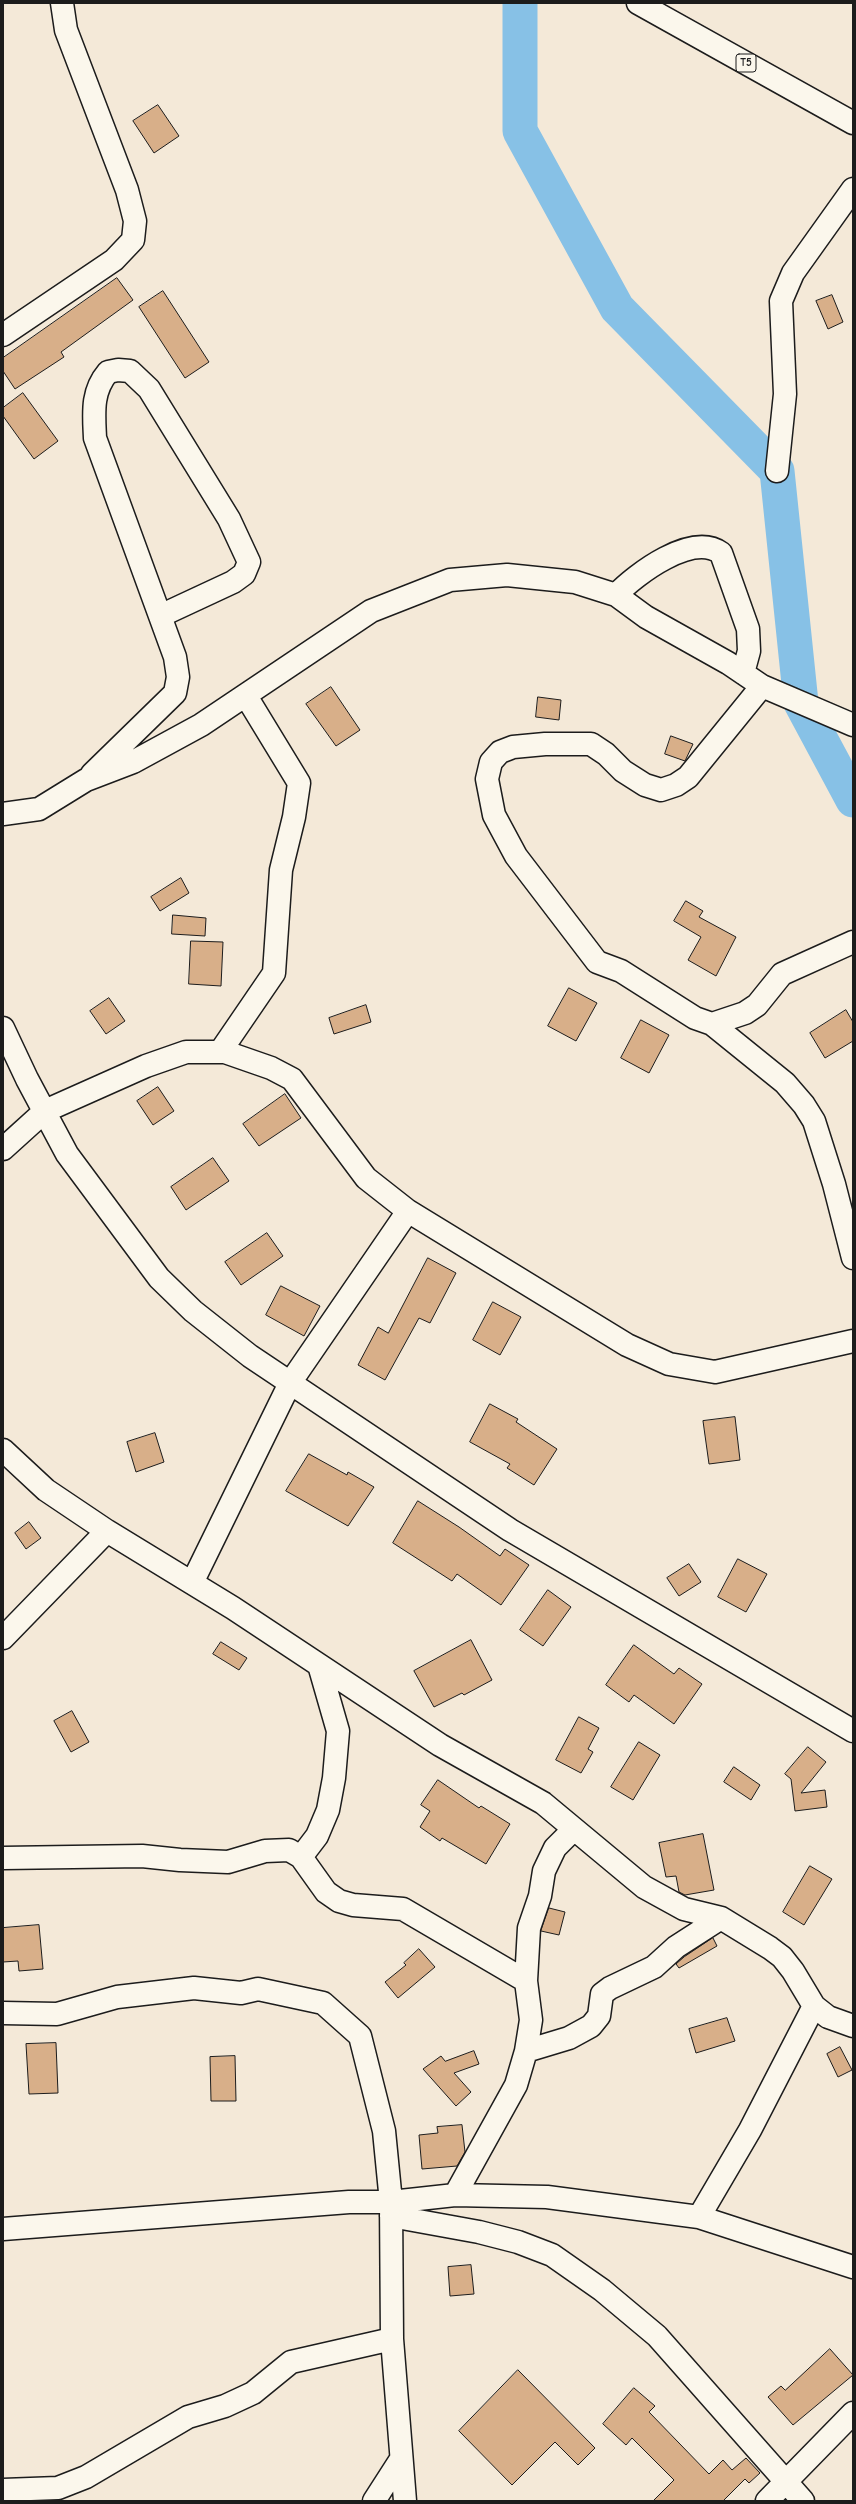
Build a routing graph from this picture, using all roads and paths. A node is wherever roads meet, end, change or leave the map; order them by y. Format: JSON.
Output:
{"nodes":[{"id":1,"x":62,"y":3,"type":"edge"},
{"id":2,"x":638,"y":3,"type":"edge"},
{"id":3,"x":853,"y":123,"type":"edge"},
{"id":4,"x":853,"y":189,"type":"edge"},
{"id":5,"x":3,"y":335,"type":"edge"},
{"id":6,"x":777,"y":471,"type":"dead end"},
{"id":7,"x":616,"y":595,"type":"junction"},
{"id":8,"x":160,"y":616,"type":"junction"},
{"id":9,"x":743,"y":673,"type":"junction"},
{"id":10,"x":762,"y":686,"type":"junction"},
{"id":11,"x":246,"y":696,"type":"junction"},
{"id":12,"x":853,"y":725,"type":"edge"},
{"id":13,"x":86,"y":780,"type":"junction"},
{"id":14,"x":3,"y":814,"type":"edge"},
{"id":15,"x":853,"y":942,"type":"edge"},
{"id":16,"x":712,"y":1024,"type":"junction"},
{"id":17,"x":3,"y":1028,"type":"edge"},
{"id":18,"x":220,"y":1052,"type":"junction"},
{"id":19,"x":45,"y":1111,"type":"junction"},
{"id":20,"x":3,"y":1150,"type":"edge"},
{"id":21,"x":408,"y":1211,"type":"junction"},
{"id":22,"x":853,"y":1258,"type":"edge"},
{"id":23,"x":853,"y":1341,"type":"edge"},
{"id":24,"x":290,"y":1383,"type":"junction"},
{"id":25,"x":3,"y":1450,"type":"edge"},
{"id":26,"x":106,"y":1530,"type":"junction"},
{"id":27,"x":192,"y":1583,"type":"junction"},
{"id":28,"x":3,"y":1638,"type":"edge"},
{"id":29,"x":319,"y":1665,"type":"junction"},
{"id":30,"x":853,"y":1731,"type":"edge"},
{"id":31,"x":574,"y":1829,"type":"junction"},
{"id":32,"x":300,"y":1857,"type":"junction"},
{"id":33,"x":3,"y":1858,"type":"edge"},
{"id":34,"x":722,"y":1918,"type":"junction"},
{"id":35,"x":526,"y":1980,"type":"junction"},
{"id":36,"x":814,"y":2006,"type":"junction"},
{"id":37,"x":3,"y":2013,"type":"edge"},
{"id":38,"x":853,"y":2026,"type":"edge"},
{"id":39,"x":526,"y":2051,"type":"junction"},
{"id":40,"x":455,"y":2195,"type":"junction"},
{"id":41,"x":391,"y":2209,"type":"junction"},
{"id":42,"x":699,"y":2217,"type":"junction"},
{"id":43,"x":3,"y":2229,"type":"edge"},
{"id":44,"x":853,"y":2266,"type":"edge"},
{"id":45,"x":392,"y":2339,"type":"junction"},
{"id":46,"x":853,"y":2413,"type":"edge"},
{"id":47,"x":401,"y":2459,"type":"junction"},
{"id":48,"x":785,"y":2481,"type":"junction"},
{"id":49,"x":6,"y":2493,"type":"edge"},
{"id":50,"x":374,"y":2501,"type":"edge"},
{"id":51,"x":405,"y":2501,"type":"edge"},
{"id":52,"x":767,"y":2501,"type":"edge"},
{"id":53,"x":803,"y":2501,"type":"edge"}],
"edges":[{"from":1,"to":5,"type":"main road"},
{"from":2,"to":3,"type":"main road","number":"T5"},
{"from":4,"to":6,"type":"main road"},
{"from":7,"to":9,"type":"main road"},
{"from":7,"to":9,"type":"main road"},
{"from":7,"to":11,"type":"main road"},
{"from":8,"to":8,"type":"main road"},
{"from":8,"to":13,"type":"main road"},
{"from":9,"to":10,"type":"main road"},
{"from":10,"to":12,"type":"main road"},
{"from":10,"to":16,"type":"main road"},
{"from":11,"to":13,"type":"main road"},
{"from":11,"to":18,"type":"main road"},
{"from":13,"to":14,"type":"main road"},
{"from":15,"to":16,"type":"main road"},
{"from":16,"to":22,"type":"main road"},
{"from":17,"to":19,"type":"main road"},
{"from":18,"to":19,"type":"main road"},
{"from":18,"to":21,"type":"main road"},
{"from":19,"to":20,"type":"main road"},
{"from":19,"to":24,"type":"main road"},
{"from":21,"to":23,"type":"main road"},
{"from":21,"to":24,"type":"main road"},
{"from":24,"to":27,"type":"main road"},
{"from":24,"to":30,"type":"main road"},
{"from":25,"to":26,"type":"main road"},
{"from":26,"to":27,"type":"main road"},
{"from":26,"to":28,"type":"main road"},
{"from":27,"to":29,"type":"main road"},
{"from":29,"to":31,"type":"main road"},
{"from":29,"to":32,"type":"main road"},
{"from":31,"to":34,"type":"main road"},
{"from":31,"to":35,"type":"main road"},
{"from":32,"to":33,"type":"main road"},
{"from":32,"to":35,"type":"main road"},
{"from":34,"to":36,"type":"main road"},
{"from":34,"to":39,"type":"main road"},
{"from":35,"to":39,"type":"main road"},
{"from":36,"to":38,"type":"main road"},
{"from":36,"to":42,"type":"main road"},
{"from":37,"to":41,"type":"main road"},
{"from":39,"to":40,"type":"main road"},
{"from":40,"to":41,"type":"main road"},
{"from":40,"to":42,"type":"main road"},
{"from":41,"to":43,"type":"main road"},
{"from":41,"to":45,"type":"main road"},
{"from":41,"to":48,"type":"main road"},
{"from":42,"to":44,"type":"main road"},
{"from":45,"to":47,"type":"main road"},
{"from":45,"to":49,"type":"main road"},
{"from":46,"to":48,"type":"main road"},
{"from":47,"to":50,"type":"main road"},
{"from":47,"to":51,"type":"main road"},
{"from":48,"to":52,"type":"main road"},
{"from":48,"to":53,"type":"main road"}]}
